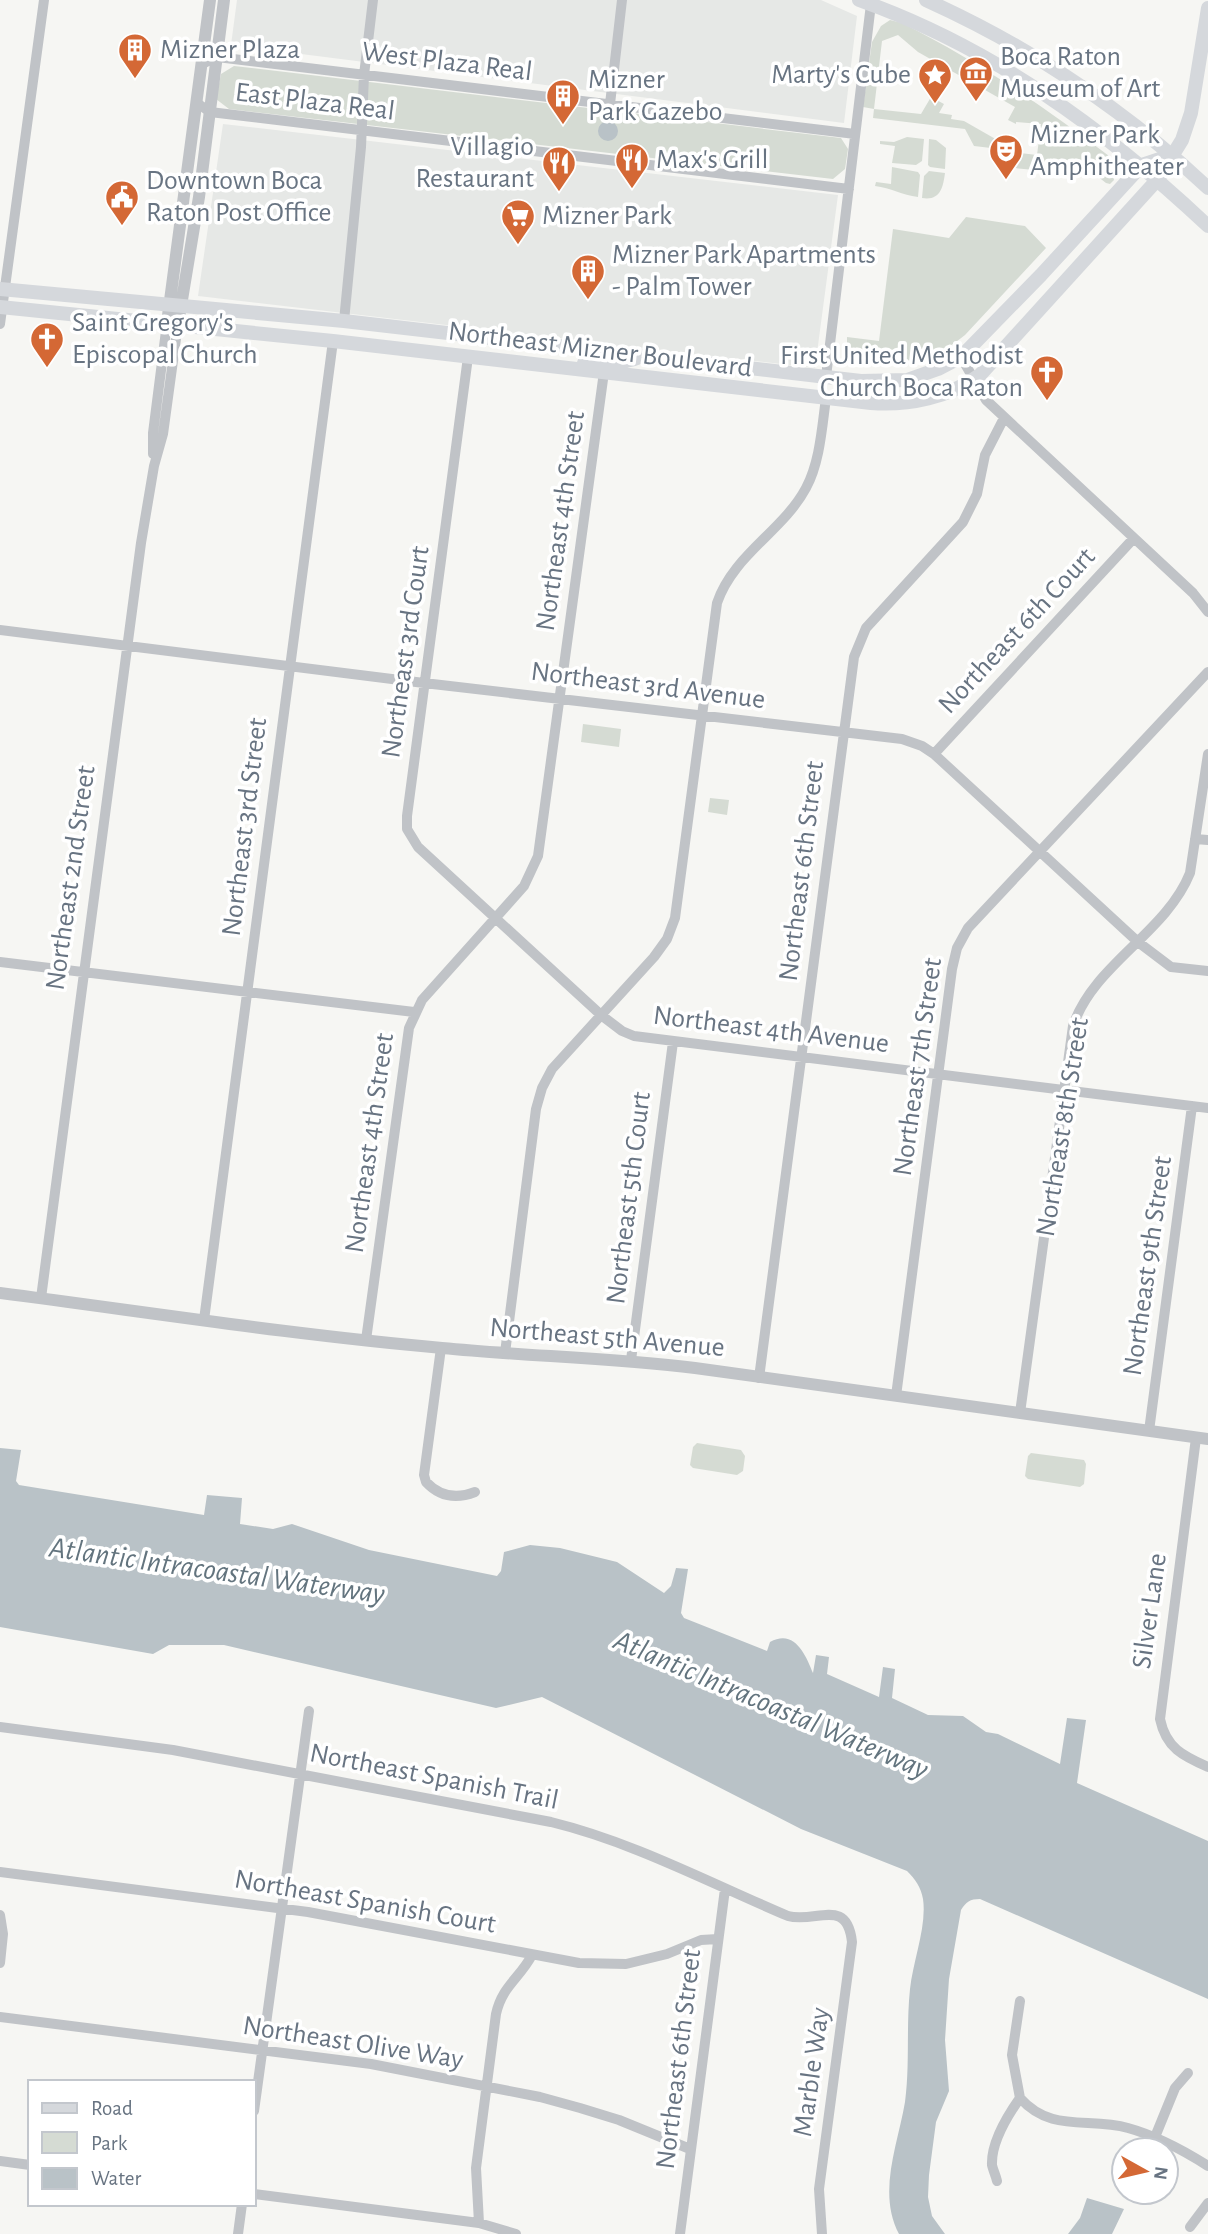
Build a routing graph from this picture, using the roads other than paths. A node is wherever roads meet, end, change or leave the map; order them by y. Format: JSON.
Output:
{"nodes":[{"id":1,"x":44,"y":0,"type":"edge"},
{"id":2,"x":210,"y":0,"type":"edge"},
{"id":3,"x":224,"y":0,"type":"edge"},
{"id":4,"x":373,"y":0,"type":"edge"},
{"id":5,"x":622,"y":0,"type":"edge"},
{"id":6,"x":926,"y":0,"type":"edge"},
{"id":7,"x":871,"y":1,"type":"edge"},
{"id":8,"x":1208,"y":8,"type":"edge"},
{"id":9,"x":217,"y":57,"type":"junction"},
{"id":10,"x":202,"y":64,"type":"junction"},
{"id":11,"x":364,"y":75,"type":"junction"},
{"id":12,"x":197,"y":103,"type":"junction"},
{"id":13,"x":610,"y":104,"type":"junction"},
{"id":14,"x":210,"y":113,"type":"junction"},
{"id":15,"x":362,"y":131,"type":"junction"},
{"id":16,"x":855,"y":134,"type":"junction"},
{"id":17,"x":1172,"y":155,"type":"junction"},
{"id":18,"x":1142,"y":165,"type":"junction"},
{"id":19,"x":1158,"y":179,"type":"junction"},
{"id":20,"x":1208,"y":188,"type":"edge"},
{"id":21,"x":849,"y":189,"type":"junction"},
{"id":22,"x":1208,"y":226,"type":"edge"},
{"id":23,"x":1041,"y":275,"type":"junction"},
{"id":24,"x":2,"y":290,"type":"edge"},
{"id":25,"x":1057,"y":291,"type":"junction"},
{"id":26,"x":176,"y":306,"type":"junction"},
{"id":27,"x":1,"y":307,"type":"edge"},
{"id":28,"x":344,"y":321,"type":"junction"},
{"id":29,"x":173,"y":323,"type":"junction"},
{"id":30,"x":0,"y":324,"type":"edge"},
{"id":31,"x":333,"y":341,"type":"junction"},
{"id":32,"x":520,"y":341,"type":"junction"},
{"id":33,"x":642,"y":355,"type":"junction"},
{"id":34,"x":468,"y":357,"type":"junction"},
{"id":35,"x":961,"y":357,"type":"junction"},
{"id":36,"x":566,"y":368,"type":"junction"},
{"id":37,"x":604,"y":372,"type":"junction"},
{"id":38,"x":826,"y":377,"type":"junction"},
{"id":39,"x":974,"y":379,"type":"junction"},
{"id":40,"x":826,"y":398,"type":"junction"},
{"id":41,"x":1004,"y":418,"type":"junction"},
{"id":42,"x":1134,"y":538,"type":"junction"},
{"id":43,"x":1208,"y":612,"type":"edge"},
{"id":44,"x":0,"y":630,"type":"edge"},
{"id":45,"x":128,"y":645,"type":"junction"},
{"id":46,"x":289,"y":666,"type":"junction"},
{"id":47,"x":1208,"y":672,"type":"edge"},
{"id":48,"x":424,"y":683,"type":"junction"},
{"id":49,"x":559,"y":699,"type":"junction"},
{"id":50,"x":702,"y":715,"type":"junction"},
{"id":51,"x":844,"y":732,"type":"junction"},
{"id":52,"x":934,"y":754,"type":"junction"},
{"id":53,"x":1208,"y":754,"type":"edge"},
{"id":54,"x":1195,"y":839,"type":"junction"},
{"id":55,"x":1208,"y":840,"type":"edge"},
{"id":56,"x":1040,"y":851,"type":"junction"},
{"id":57,"x":495,"y":918,"type":"junction"},
{"id":58,"x":1138,"y":942,"type":"junction"},
{"id":59,"x":0,"y":962,"type":"edge"},
{"id":60,"x":83,"y":971,"type":"junction"},
{"id":61,"x":1208,"y":971,"type":"edge"},
{"id":62,"x":247,"y":991,"type":"junction"},
{"id":63,"x":414,"y":1012,"type":"junction"},
{"id":64,"x":601,"y":1015,"type":"junction"},
{"id":65,"x":673,"y":1042,"type":"junction"},
{"id":66,"x":801,"y":1058,"type":"junction"},
{"id":67,"x":938,"y":1074,"type":"junction"},
{"id":68,"x":1064,"y":1089,"type":"junction"},
{"id":69,"x":1192,"y":1106,"type":"junction"},
{"id":70,"x":1208,"y":1108,"type":"edge"},
{"id":71,"x":0,"y":1293,"type":"edge"},
{"id":72,"x":41,"y":1298,"type":"junction"},
{"id":73,"x":204,"y":1320,"type":"junction"},
{"id":74,"x":366,"y":1340,"type":"junction"},
{"id":75,"x":441,"y":1348,"type":"junction"},
{"id":76,"x":505,"y":1353,"type":"junction"},
{"id":77,"x":631,"y":1360,"type":"junction"},
{"id":78,"x":759,"y":1378,"type":"junction"},
{"id":79,"x":896,"y":1396,"type":"junction"},
{"id":80,"x":1020,"y":1413,"type":"junction"},
{"id":81,"x":1149,"y":1431,"type":"junction"},
{"id":82,"x":1202,"y":1438,"type":"edge"},
{"id":83,"x":475,"y":1492,"type":"dead end"},
{"id":84,"x":309,"y":1711,"type":"dead end"},
{"id":85,"x":0,"y":1727,"type":"edge"},
{"id":86,"x":1208,"y":1767,"type":"edge"},
{"id":87,"x":299,"y":1773,"type":"junction"},
{"id":88,"x":0,"y":1872,"type":"edge"},
{"id":89,"x":725,"y":1889,"type":"junction"},
{"id":90,"x":280,"y":1908,"type":"junction"},
{"id":91,"x":0,"y":1915,"type":"edge"},
{"id":92,"x":844,"y":1918,"type":"joint"},
{"id":93,"x":718,"y":1939,"type":"junction"},
{"id":94,"x":532,"y":1955,"type":"junction"},
{"id":95,"x":0,"y":1963,"type":"edge"},
{"id":96,"x":1020,"y":2001,"type":"dead end"},
{"id":97,"x":0,"y":2017,"type":"edge"},
{"id":98,"x":262,"y":2050,"type":"junction"},
{"id":99,"x":1188,"y":2073,"type":"dead end"},
{"id":100,"x":486,"y":2087,"type":"junction"},
{"id":101,"x":256,"y":2096,"type":"edge"},
{"id":102,"x":1020,"y":2098,"type":"junction"},
{"id":103,"x":1152,"y":2136,"type":"edge"},
{"id":104,"x":1155,"y":2136,"type":"edge"},
{"id":105,"x":691,"y":2149,"type":"junction"},
{"id":106,"x":1180,"y":2150,"type":"edge"},
{"id":107,"x":0,"y":2161,"type":"edge"},
{"id":108,"x":28,"y":2165,"type":"edge"},
{"id":109,"x":1208,"y":2165,"type":"edge"},
{"id":110,"x":997,"y":2181,"type":"dead end"},
{"id":111,"x":256,"y":2194,"type":"edge"},
{"id":112,"x":1208,"y":2203,"type":"edge"},
{"id":113,"x":242,"y":2206,"type":"edge"},
{"id":114,"x":479,"y":2223,"type":"junction"},
{"id":115,"x":1190,"y":2227,"type":"dead end"},
{"id":116,"x":238,"y":2234,"type":"edge"},
{"id":117,"x":516,"y":2234,"type":"edge"},
{"id":118,"x":680,"y":2234,"type":"edge"},
{"id":119,"x":822,"y":2234,"type":"edge"}],
"edges":[{"from":1,"to":24,"type":"street"},
{"from":2,"to":10,"type":"street","name":"Northeast 2nd Street"},
{"from":3,"to":9,"type":"street","name":"Northeast 2nd Street"},
{"from":4,"to":11,"type":"street"},
{"from":5,"to":13,"type":"street"},
{"from":6,"to":17,"type":"main road"},
{"from":7,"to":16,"type":"street"},
{"from":7,"to":18,"type":"main road"},
{"from":8,"to":17,"type":"main road"},
{"from":9,"to":10,"type":"street"},
{"from":9,"to":11,"type":"street","name":"West Plaza Real"},
{"from":9,"to":14,"type":"street","name":"Northeast 2nd Street"},
{"from":10,"to":12,"type":"street","name":"Northeast 2nd Street"},
{"from":11,"to":13,"type":"street","name":"West Plaza Real"},
{"from":11,"to":15,"type":"street"},
{"from":12,"to":14,"type":"street","name":"East Plaza Real"},
{"from":12,"to":26,"type":"street","name":"Northeast 2nd Street"},
{"from":13,"to":16,"type":"street","name":"West Plaza Real"},
{"from":14,"to":15,"type":"street","name":"East Plaza Real"},
{"from":14,"to":26,"type":"street","name":"Northeast 2nd Street"},
{"from":15,"to":21,"type":"street","name":"East Plaza Real"},
{"from":15,"to":28,"type":"street"},
{"from":16,"to":21,"type":"street"},
{"from":17,"to":18,"type":"main road","name":"Northeast Mizner Boulevard"},
{"from":17,"to":19,"type":"main road","name":"Northeast Mizner Boulevard"},
{"from":17,"to":20,"type":"main road"},
{"from":18,"to":19,"type":"main road"},
{"from":18,"to":23,"type":"main road","name":"Northeast Mizner Boulevard"},
{"from":19,"to":22,"type":"main road"},
{"from":19,"to":25,"type":"main road","name":"Northeast Mizner Boulevard"},
{"from":21,"to":38,"type":"street"},
{"from":23,"to":25,"type":"main road"},
{"from":23,"to":35,"type":"main road","name":"Northeast Mizner Boulevard"},
{"from":24,"to":26,"type":"main road","name":"Northeast Mizner Boulevard"},
{"from":24,"to":27,"type":"street"},
{"from":25,"to":39,"type":"main road","name":"Northeast Mizner Boulevard"},
{"from":26,"to":28,"type":"main road","name":"Northeast Mizner Boulevard"},
{"from":26,"to":29,"type":"street","name":"Northeast 2nd Street"},
{"from":27,"to":29,"type":"main road","name":"Northeast Mizner Boulevard"},
{"from":27,"to":30,"type":"street"},
{"from":28,"to":32,"type":"main road","name":"Northeast Mizner Boulevard"},
{"from":29,"to":31,"type":"main road","name":"Northeast Mizner Boulevard"},
{"from":29,"to":45,"type":"street","name":"Northeast 2nd Street"},
{"from":31,"to":34,"type":"main road","name":"Northeast Mizner Boulevard"},
{"from":31,"to":46,"type":"street","name":"Northeast 3rd Street"},
{"from":32,"to":33,"type":"main road","name":"Northeast Mizner Boulevard"},
{"from":32,"to":34,"type":"main road"},
{"from":33,"to":36,"type":"main road"},
{"from":33,"to":38,"type":"main road","name":"Northeast Mizner Boulevard"},
{"from":34,"to":36,"type":"main road","name":"Northeast Mizner Boulevard"},
{"from":34,"to":48,"type":"street","name":"Northeast 3rd Court"},
{"from":35,"to":38,"type":"main road","name":"Northeast Mizner Boulevard"},
{"from":35,"to":39,"type":"street"},
{"from":36,"to":37,"type":"main road","name":"Northeast Mizner Boulevard"},
{"from":37,"to":40,"type":"main road","name":"Northeast Mizner Boulevard"},
{"from":37,"to":49,"type":"street","name":"Northeast 4th Street"},
{"from":39,"to":40,"type":"main road","name":"Northeast Mizner Boulevard"},
{"from":39,"to":41,"type":"street"},
{"from":40,"to":50,"type":"street"},
{"from":41,"to":42,"type":"street"},
{"from":41,"to":51,"type":"street","name":"Northeast 6th Street"},
{"from":42,"to":43,"type":"street"},
{"from":42,"to":52,"type":"street","name":"Northeast 6th Court"},
{"from":44,"to":45,"type":"street","name":"Northeast 3rd Avenue"},
{"from":45,"to":46,"type":"street","name":"Northeast 3rd Avenue"},
{"from":45,"to":60,"type":"street","name":"Northeast 2nd Street"},
{"from":46,"to":48,"type":"street","name":"Northeast 3rd Avenue"},
{"from":46,"to":62,"type":"street","name":"Northeast 3rd Street"},
{"from":47,"to":56,"type":"street","name":"Northeast 7th Street"},
{"from":48,"to":49,"type":"street","name":"Northeast 3rd Avenue"},
{"from":48,"to":57,"type":"street","name":"Northeast 3rd Court"},
{"from":49,"to":50,"type":"street","name":"Northeast 3rd Avenue"},
{"from":49,"to":57,"type":"street","name":"Northeast 4th Street"},
{"from":50,"to":51,"type":"street","name":"Northeast 3rd Avenue"},
{"from":50,"to":64,"type":"street"},
{"from":51,"to":52,"type":"street","name":"Northeast 3rd Avenue"},
{"from":51,"to":66,"type":"street","name":"Northeast 6th Street"},
{"from":52,"to":56,"type":"street","name":"Northeast 3rd Avenue"},
{"from":53,"to":54,"type":"street","name":"Northeast 8th Street"},
{"from":54,"to":55,"type":"street"},
{"from":54,"to":58,"type":"street","name":"Northeast 8th Street"},
{"from":56,"to":58,"type":"street","name":"Northeast 3rd Avenue"},
{"from":56,"to":67,"type":"street","name":"Northeast 7th Street"},
{"from":57,"to":63,"type":"street","name":"Northeast 4th Street"},
{"from":57,"to":64,"type":"street","name":"Northeast 4th Avenue"},
{"from":58,"to":61,"type":"street","name":"Northeast 3rd Avenue"},
{"from":58,"to":68,"type":"street","name":"Northeast 8th Street"},
{"from":59,"to":60,"type":"street"},
{"from":60,"to":62,"type":"street"},
{"from":60,"to":72,"type":"street","name":"Northeast 2nd Street"},
{"from":62,"to":63,"type":"street"},
{"from":62,"to":73,"type":"street","name":"Northeast 3rd Street"},
{"from":63,"to":74,"type":"street","name":"Northeast 4th Street"},
{"from":64,"to":65,"type":"street","name":"Northeast 4th Avenue"},
{"from":64,"to":76,"type":"street"},
{"from":65,"to":66,"type":"street","name":"Northeast 4th Avenue"},
{"from":65,"to":77,"type":"street","name":"Northeast 5th Court"},
{"from":66,"to":67,"type":"street","name":"Northeast 4th Avenue"},
{"from":66,"to":78,"type":"street","name":"Northeast 6th Street"},
{"from":67,"to":68,"type":"street","name":"Northeast 4th Avenue"},
{"from":67,"to":79,"type":"street","name":"Northeast 7th Street"},
{"from":68,"to":69,"type":"street","name":"Northeast 4th Avenue"},
{"from":68,"to":80,"type":"street","name":"Northeast 8th Street"},
{"from":69,"to":70,"type":"street","name":"Northeast 4th Avenue"},
{"from":69,"to":81,"type":"street","name":"Northeast 9th Street"},
{"from":71,"to":72,"type":"street","name":"Northeast 5th Avenue"},
{"from":72,"to":73,"type":"street","name":"Northeast 5th Avenue"},
{"from":73,"to":74,"type":"street","name":"Northeast 5th Avenue"},
{"from":74,"to":75,"type":"street","name":"Northeast 5th Avenue"},
{"from":75,"to":76,"type":"street","name":"Northeast 5th Avenue"},
{"from":75,"to":83,"type":"street"},
{"from":76,"to":77,"type":"street","name":"Northeast 5th Avenue"},
{"from":77,"to":78,"type":"street","name":"Northeast 5th Avenue"},
{"from":78,"to":79,"type":"street","name":"Northeast 5th Avenue"},
{"from":79,"to":80,"type":"street","name":"Northeast 5th Avenue"},
{"from":80,"to":81,"type":"street","name":"Northeast 5th Avenue"},
{"from":81,"to":82,"type":"street","name":"Northeast 5th Avenue"},
{"from":82,"to":86,"type":"street","name":"Silver Lane"},
{"from":84,"to":87,"type":"street"},
{"from":85,"to":87,"type":"street","name":"Northeast Spanish Trail"},
{"from":87,"to":89,"type":"street","name":"Northeast Spanish Trail"},
{"from":87,"to":90,"type":"street"},
{"from":88,"to":90,"type":"street","name":"Northeast Spanish Court"},
{"from":89,"to":92,"type":"street","name":"Northeast Spanish Trail"},
{"from":89,"to":93,"type":"street","name":"Northeast 6th Street"},
{"from":90,"to":94,"type":"street","name":"Northeast Spanish Court"},
{"from":90,"to":98,"type":"street"},
{"from":91,"to":95,"type":"street"},
{"from":92,"to":119,"type":"street","name":"Marble Way"},
{"from":93,"to":94,"type":"street","name":"Northeast Spanish Court"},
{"from":93,"to":105,"type":"street","name":"Northeast 6th Street"},
{"from":94,"to":100,"type":"street"},
{"from":96,"to":102,"type":"street"},
{"from":97,"to":98,"type":"street","name":"Northeast Olive Way"},
{"from":98,"to":100,"type":"street","name":"Northeast Olive Way"},
{"from":98,"to":101,"type":"street"},
{"from":99,"to":104,"type":"street"},
{"from":100,"to":105,"type":"street","name":"Northeast Olive Way"},
{"from":100,"to":114,"type":"street"},
{"from":102,"to":103,"type":"street"},
{"from":102,"to":110,"type":"street"},
{"from":105,"to":118,"type":"street","name":"Northeast 6th Street"},
{"from":106,"to":109,"type":"street"},
{"from":107,"to":108,"type":"street"},
{"from":111,"to":114,"type":"street"},
{"from":112,"to":115,"type":"street"},
{"from":113,"to":116,"type":"street"},
{"from":114,"to":117,"type":"street"}]}
